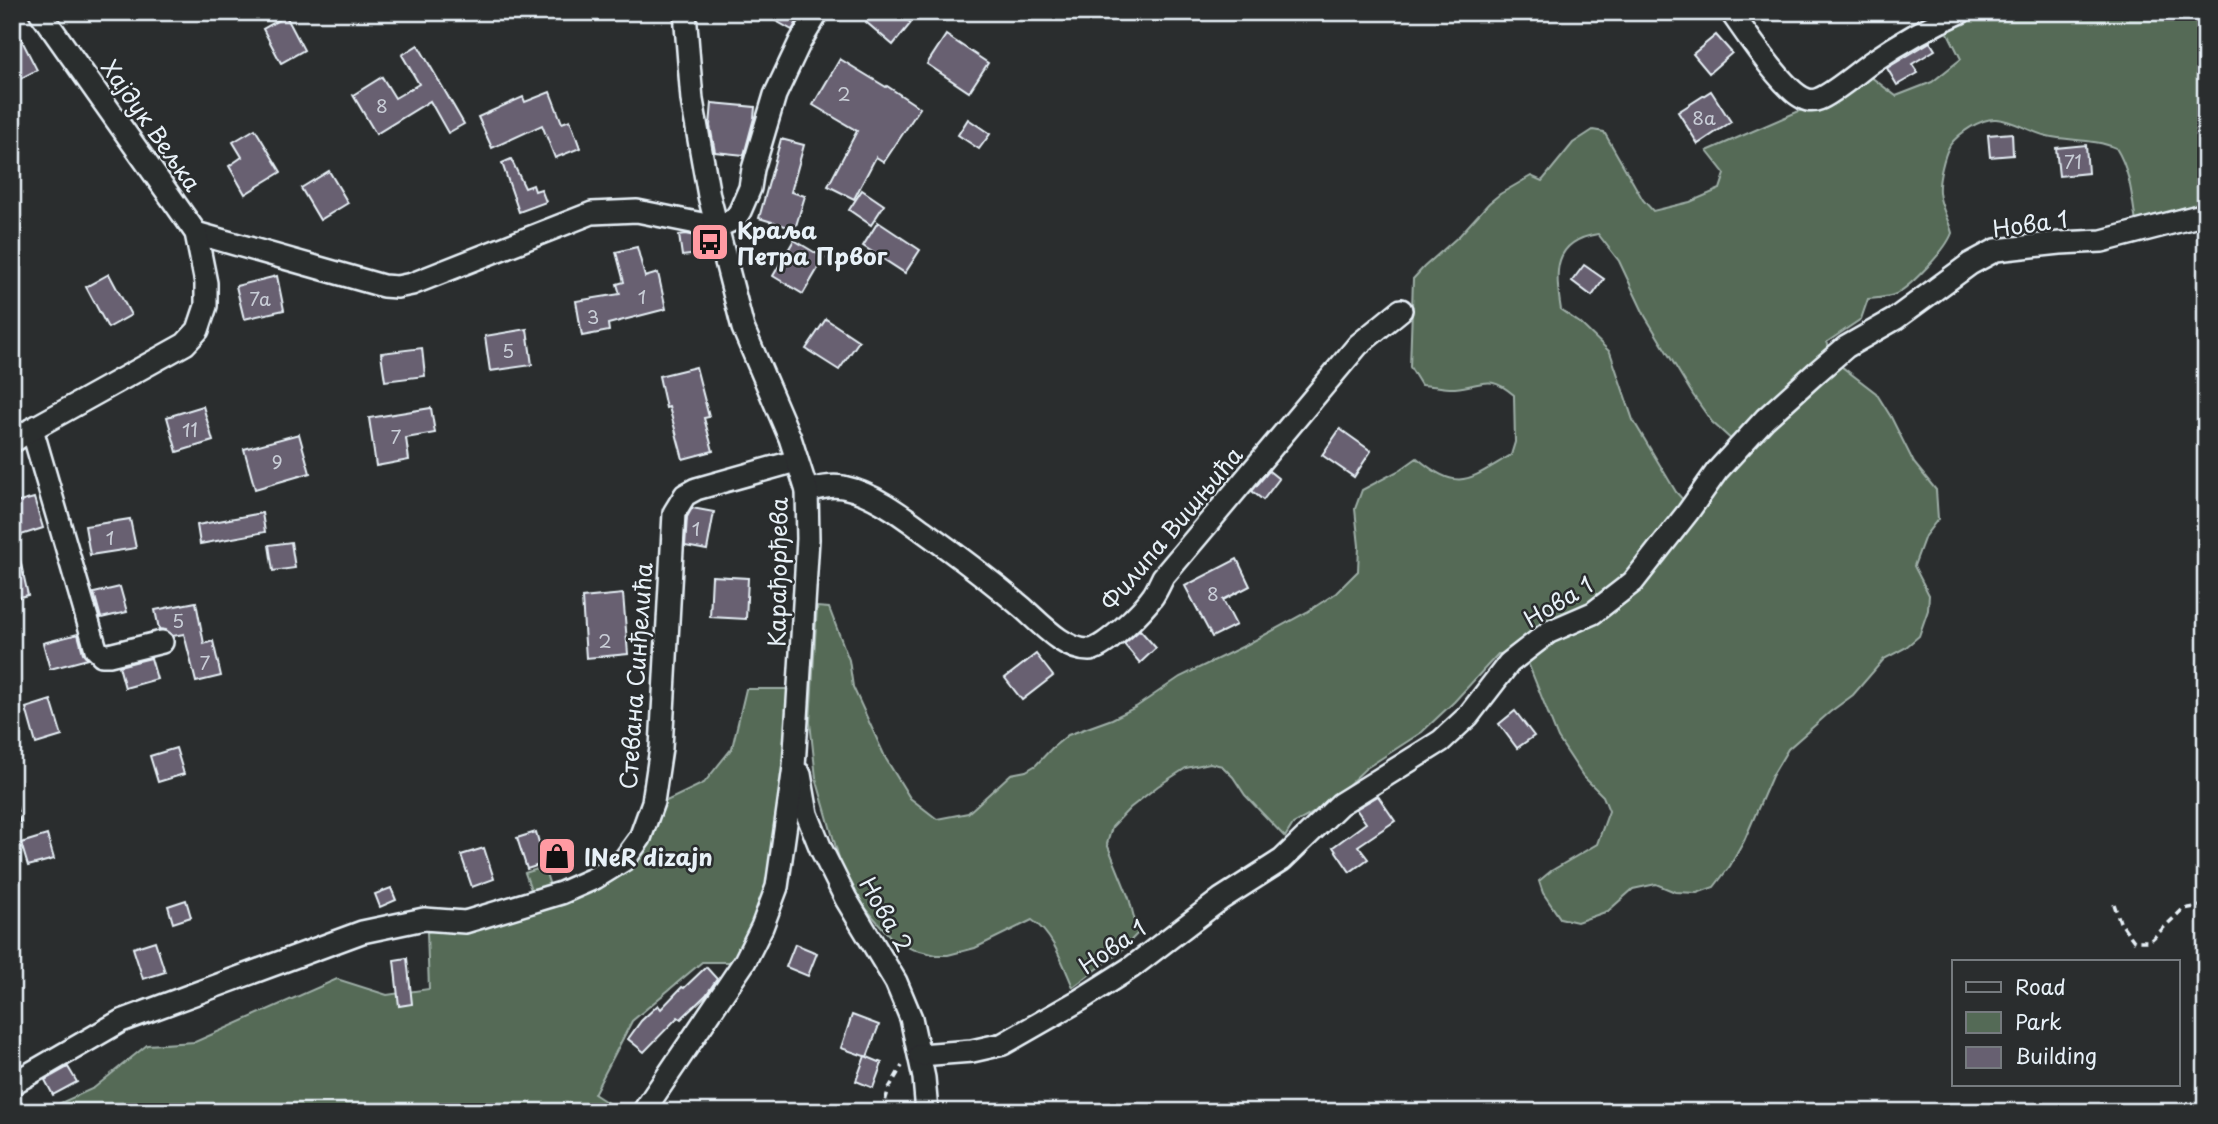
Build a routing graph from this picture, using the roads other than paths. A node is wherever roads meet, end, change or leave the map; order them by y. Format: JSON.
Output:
{"nodes":[{"id":1,"x":40,"y":12,"type":"edge"},
{"id":2,"x":685,"y":12,"type":"edge"},
{"id":3,"x":818,"y":12,"type":"edge"},
{"id":4,"x":1731,"y":12,"type":"edge"},
{"id":5,"x":1961,"y":12,"type":"edge"},
{"id":6,"x":1928,"y":19,"type":"edge"},
{"id":7,"x":2206,"y":214,"type":"edge"},
{"id":8,"x":717,"y":227,"type":"junction"},
{"id":9,"x":196,"y":233,"type":"junction"},
{"id":10,"x":1401,"y":310,"type":"dead end"},
{"id":11,"x":32,"y":429,"type":"junction"},
{"id":12,"x":12,"y":442,"type":"edge"},
{"id":13,"x":796,"y":461,"type":"junction"},
{"id":14,"x":807,"y":491,"type":"junction"},
{"id":15,"x":162,"y":642,"type":"dead end"},
{"id":16,"x":796,"y":745,"type":"junction"},
{"id":17,"x":920,"y":1055,"type":"junction"},
{"id":18,"x":12,"y":1084,"type":"edge"},
{"id":19,"x":643,"y":1112,"type":"edge"},
{"id":20,"x":927,"y":1112,"type":"edge"}],
"edges":[{"from":1,"to":9,"type":"street","name":"Хајдук Вељка"},
{"from":2,"to":8,"type":"street","name":"Карађорђева"},
{"from":3,"to":8,"type":"street"},
{"from":4,"to":6,"type":"street"},
{"from":5,"to":6,"type":"street"},
{"from":7,"to":17,"type":"street","name":"Нова 1"},
{"from":8,"to":9,"type":"street"},
{"from":8,"to":13,"type":"street","name":"Карађорђева"},
{"from":9,"to":11,"type":"street"},
{"from":10,"to":14,"type":"street","name":"Филипа Вишњића"},
{"from":11,"to":12,"type":"street"},
{"from":11,"to":15,"type":"street"},
{"from":13,"to":14,"type":"street","name":"Карађорђева"},
{"from":13,"to":18,"type":"street","name":"Стевана Синђелића"},
{"from":14,"to":16,"type":"street","name":"Карађорђева"},
{"from":16,"to":17,"type":"street","name":"Нова 2"},
{"from":16,"to":19,"type":"street","name":"Карађорђева"},
{"from":17,"to":20,"type":"street","name":"Нова 2"}]}
